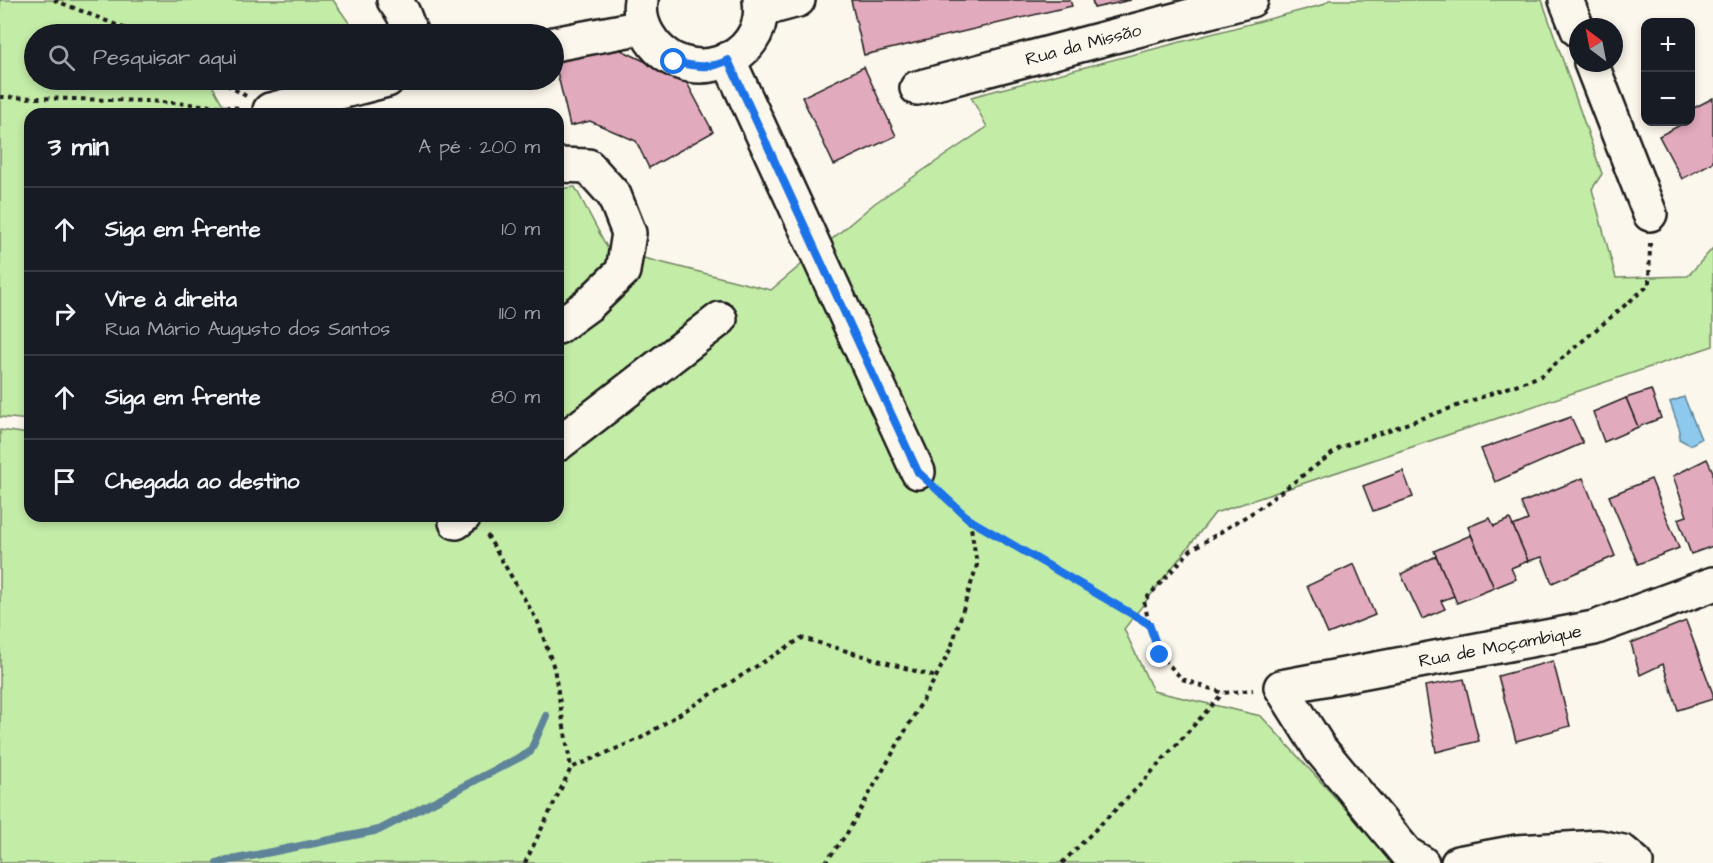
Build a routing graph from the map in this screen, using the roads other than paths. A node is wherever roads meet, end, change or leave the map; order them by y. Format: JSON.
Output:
{"nodes":[{"id":1,"x":394,"y":0,"type":"edge"},
{"id":2,"x":798,"y":0,"type":"edge"},
{"id":3,"x":1251,"y":0,"type":"edge"},
{"id":4,"x":1566,"y":0,"type":"edge"},
{"id":5,"x":761,"y":5,"type":"edge"},
{"id":6,"x":642,"y":13,"type":"edge"},
{"id":7,"x":1573,"y":18,"type":"edge"},
{"id":8,"x":407,"y":24,"type":"edge"},
{"id":9,"x":564,"y":40,"type":"edge"},
{"id":10,"x":728,"y":60,"type":"junction"},
{"id":11,"x":1595,"y":72,"type":"edge"},
{"id":12,"x":917,"y":88,"type":"dead end"},
{"id":13,"x":351,"y":90,"type":"edge"},
{"id":14,"x":286,"y":108,"type":"edge"},
{"id":15,"x":564,"y":165,"type":"edge"},
{"id":16,"x":1650,"y":214,"type":"road end"},
{"id":17,"x":720,"y":318,"type":"dead end"},
{"id":18,"x":564,"y":323,"type":"edge"},
{"id":19,"x":564,"y":439,"type":"edge"},
{"id":20,"x":918,"y":472,"type":"road end"},
{"id":21,"x":1711,"y":592,"type":"edge"},
{"id":22,"x":1422,"y":863,"type":"edge"},
{"id":23,"x":1458,"y":863,"type":"edge"},
{"id":24,"x":1636,"y":863,"type":"edge"}],
"edges":[{"from":1,"to":8,"type":"street"},
{"from":2,"to":5,"type":"street"},
{"from":3,"to":12,"type":"street","name":"Rua da Missão"},
{"from":4,"to":7,"type":"street"},
{"from":5,"to":10,"type":"street"},
{"from":6,"to":9,"type":"street"},
{"from":6,"to":10,"type":"street"},
{"from":10,"to":20,"type":"street"},
{"from":11,"to":16,"type":"street"},
{"from":13,"to":14,"type":"street"},
{"from":15,"to":18,"type":"street"},
{"from":17,"to":19,"type":"street"},
{"from":21,"to":22,"type":"street","name":"Rua de Moçambique"},
{"from":23,"to":24,"type":"street"}]}
